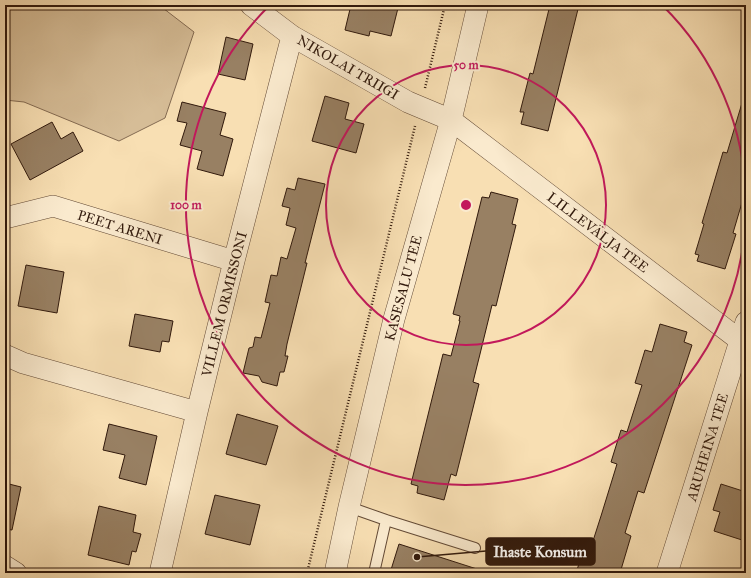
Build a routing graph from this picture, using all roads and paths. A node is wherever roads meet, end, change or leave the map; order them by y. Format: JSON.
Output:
{"nodes":[{"id":1,"x":251,"y":5,"type":"edge"},
{"id":2,"x":445,"y":5,"type":"edge"},
{"id":3,"x":478,"y":5,"type":"edge"},
{"id":4,"x":292,"y":36,"type":"junction"},
{"id":5,"x":420,"y":107,"type":"junction"},
{"id":6,"x":451,"y":120,"type":"junction"},
{"id":7,"x":5,"y":218,"type":"edge"},
{"id":8,"x":234,"y":261,"type":"junction"},
{"id":9,"x":744,"y":336,"type":"edge"},
{"id":10,"x":5,"y":356,"type":"edge"},
{"id":11,"x":197,"y":412,"type":"junction"},
{"id":12,"x":349,"y":507,"type":"junction"},
{"id":13,"x":386,"y":520,"type":"junction"},
{"id":14,"x":475,"y":548,"type":"dead end"},
{"id":15,"x":5,"y":566,"type":"edge"},
{"id":16,"x":16,"y":573,"type":"edge"},
{"id":17,"x":160,"y":573,"type":"edge"},
{"id":18,"x":307,"y":573,"type":"edge"},
{"id":19,"x":335,"y":573,"type":"edge"},
{"id":20,"x":374,"y":573,"type":"edge"},
{"id":21,"x":667,"y":573,"type":"edge"}],
"edges":[{"from":1,"to":4,"type":"street","name":"NIKOLAI TRIIGI"},
{"from":2,"to":5,"type":"path"},
{"from":3,"to":6,"type":"street","name":"KASESALU TEE"},
{"from":4,"to":5,"type":"street","name":"NIKOLAI TRIIGI"},
{"from":4,"to":8,"type":"street","name":"VILLEM ORMISSONI"},
{"from":5,"to":6,"type":"street","name":"NIKOLAI TRIIGI"},
{"from":5,"to":18,"type":"path"},
{"from":6,"to":9,"type":"street","name":"LILLEVÄLJA TEE"},
{"from":6,"to":12,"type":"street","name":"KASESALU TEE"},
{"from":7,"to":8,"type":"street","name":"PEET ARENI"},
{"from":8,"to":11,"type":"street","name":"VILLEM ORMISSONI"},
{"from":9,"to":21,"type":"street","name":"ARUHEINA TEE"},
{"from":10,"to":11,"type":"street"},
{"from":11,"to":17,"type":"street","name":"VILLEM ORMISSONI"},
{"from":12,"to":13,"type":"lane"},
{"from":12,"to":19,"type":"street","name":"KASESALU TEE"},
{"from":13,"to":14,"type":"lane"},
{"from":13,"to":20,"type":"lane"},
{"from":15,"to":16,"type":"street"}]}
